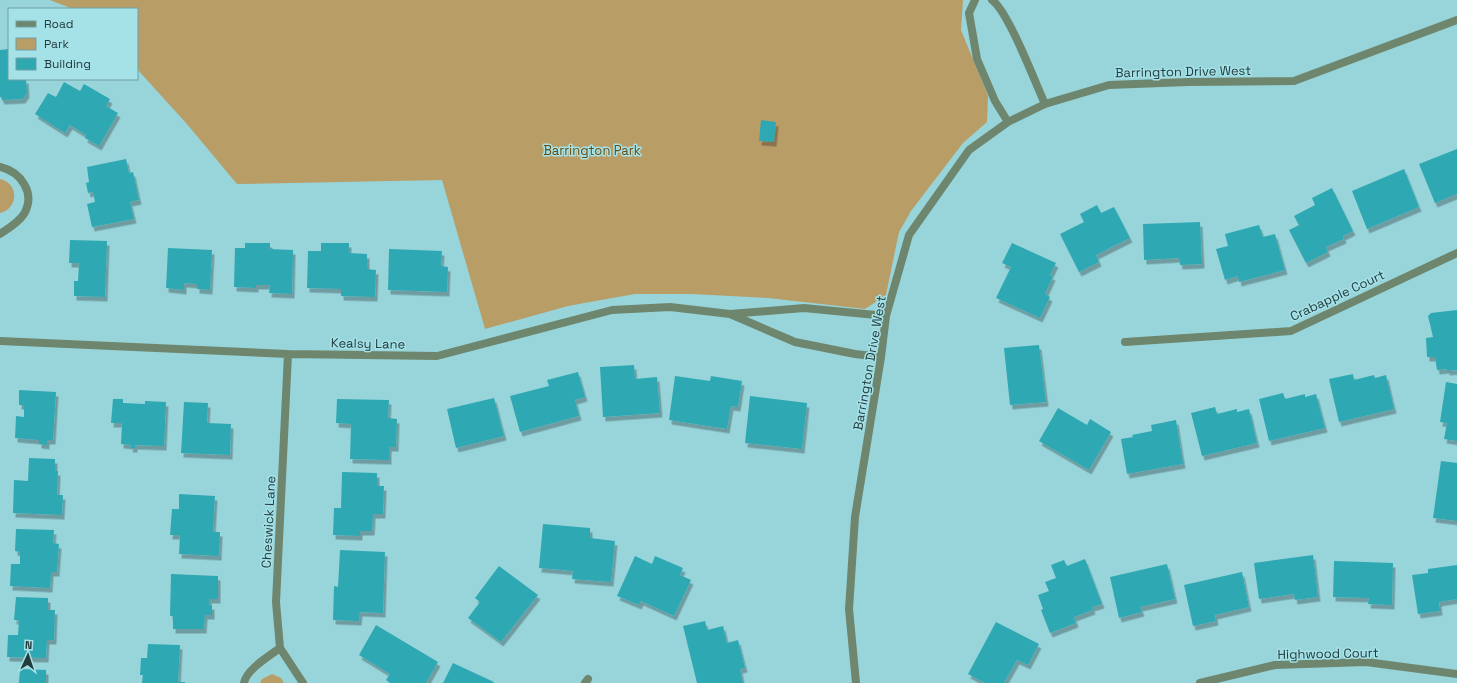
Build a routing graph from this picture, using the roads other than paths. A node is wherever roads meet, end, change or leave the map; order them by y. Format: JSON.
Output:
{"nodes":[{"id":1,"x":975,"y":0,"type":"edge"},
{"id":2,"x":992,"y":0,"type":"edge"},
{"id":3,"x":1457,"y":20,"type":"edge"},
{"id":4,"x":1045,"y":104,"type":"junction"},
{"id":5,"x":1008,"y":122,"type":"junction"},
{"id":6,"x":0,"y":167,"type":"edge"},
{"id":7,"x":0,"y":234,"type":"edge"},
{"id":8,"x":1457,"y":253,"type":"edge"},
{"id":9,"x":730,"y":314,"type":"junction"},
{"id":10,"x":886,"y":316,"type":"junction"},
{"id":11,"x":0,"y":341,"type":"edge"},
{"id":12,"x":1125,"y":342,"type":"dead end"},
{"id":13,"x":288,"y":354,"type":"junction"},
{"id":14,"x":881,"y":357,"type":"junction"},
{"id":15,"x":280,"y":648,"type":"junction"},
{"id":16,"x":1457,"y":674,"type":"edge"},
{"id":17,"x":244,"y":683,"type":"edge"},
{"id":18,"x":303,"y":683,"type":"edge"},
{"id":19,"x":856,"y":683,"type":"edge"},
{"id":20,"x":1200,"y":683,"type":"edge"}],
"edges":[{"from":1,"to":5,"type":"street"},
{"from":2,"to":4,"type":"street"},
{"from":3,"to":4,"type":"street","name":"Barrington Drive West"},
{"from":4,"to":5,"type":"street","name":"Barrington Drive West"},
{"from":5,"to":10,"type":"street","name":"Barrington Drive West"},
{"from":6,"to":7,"type":"street"},
{"from":8,"to":12,"type":"street","name":"Crabapple Court"},
{"from":9,"to":10,"type":"street","name":"Kealsy Lane"},
{"from":9,"to":13,"type":"street","name":"Kealsy Lane"},
{"from":9,"to":14,"type":"street","name":"Kealsy Lane"},
{"from":10,"to":14,"type":"street","name":"Barrington Drive West"},
{"from":11,"to":13,"type":"street","name":"Kealsy Lane"},
{"from":13,"to":15,"type":"street","name":"Cheswick Lane"},
{"from":14,"to":19,"type":"street","name":"Barrington Drive West"},
{"from":15,"to":17,"type":"street"},
{"from":15,"to":18,"type":"street","name":"Cheswick Lane"},
{"from":16,"to":20,"type":"street","name":"Highwood Court"}]}
